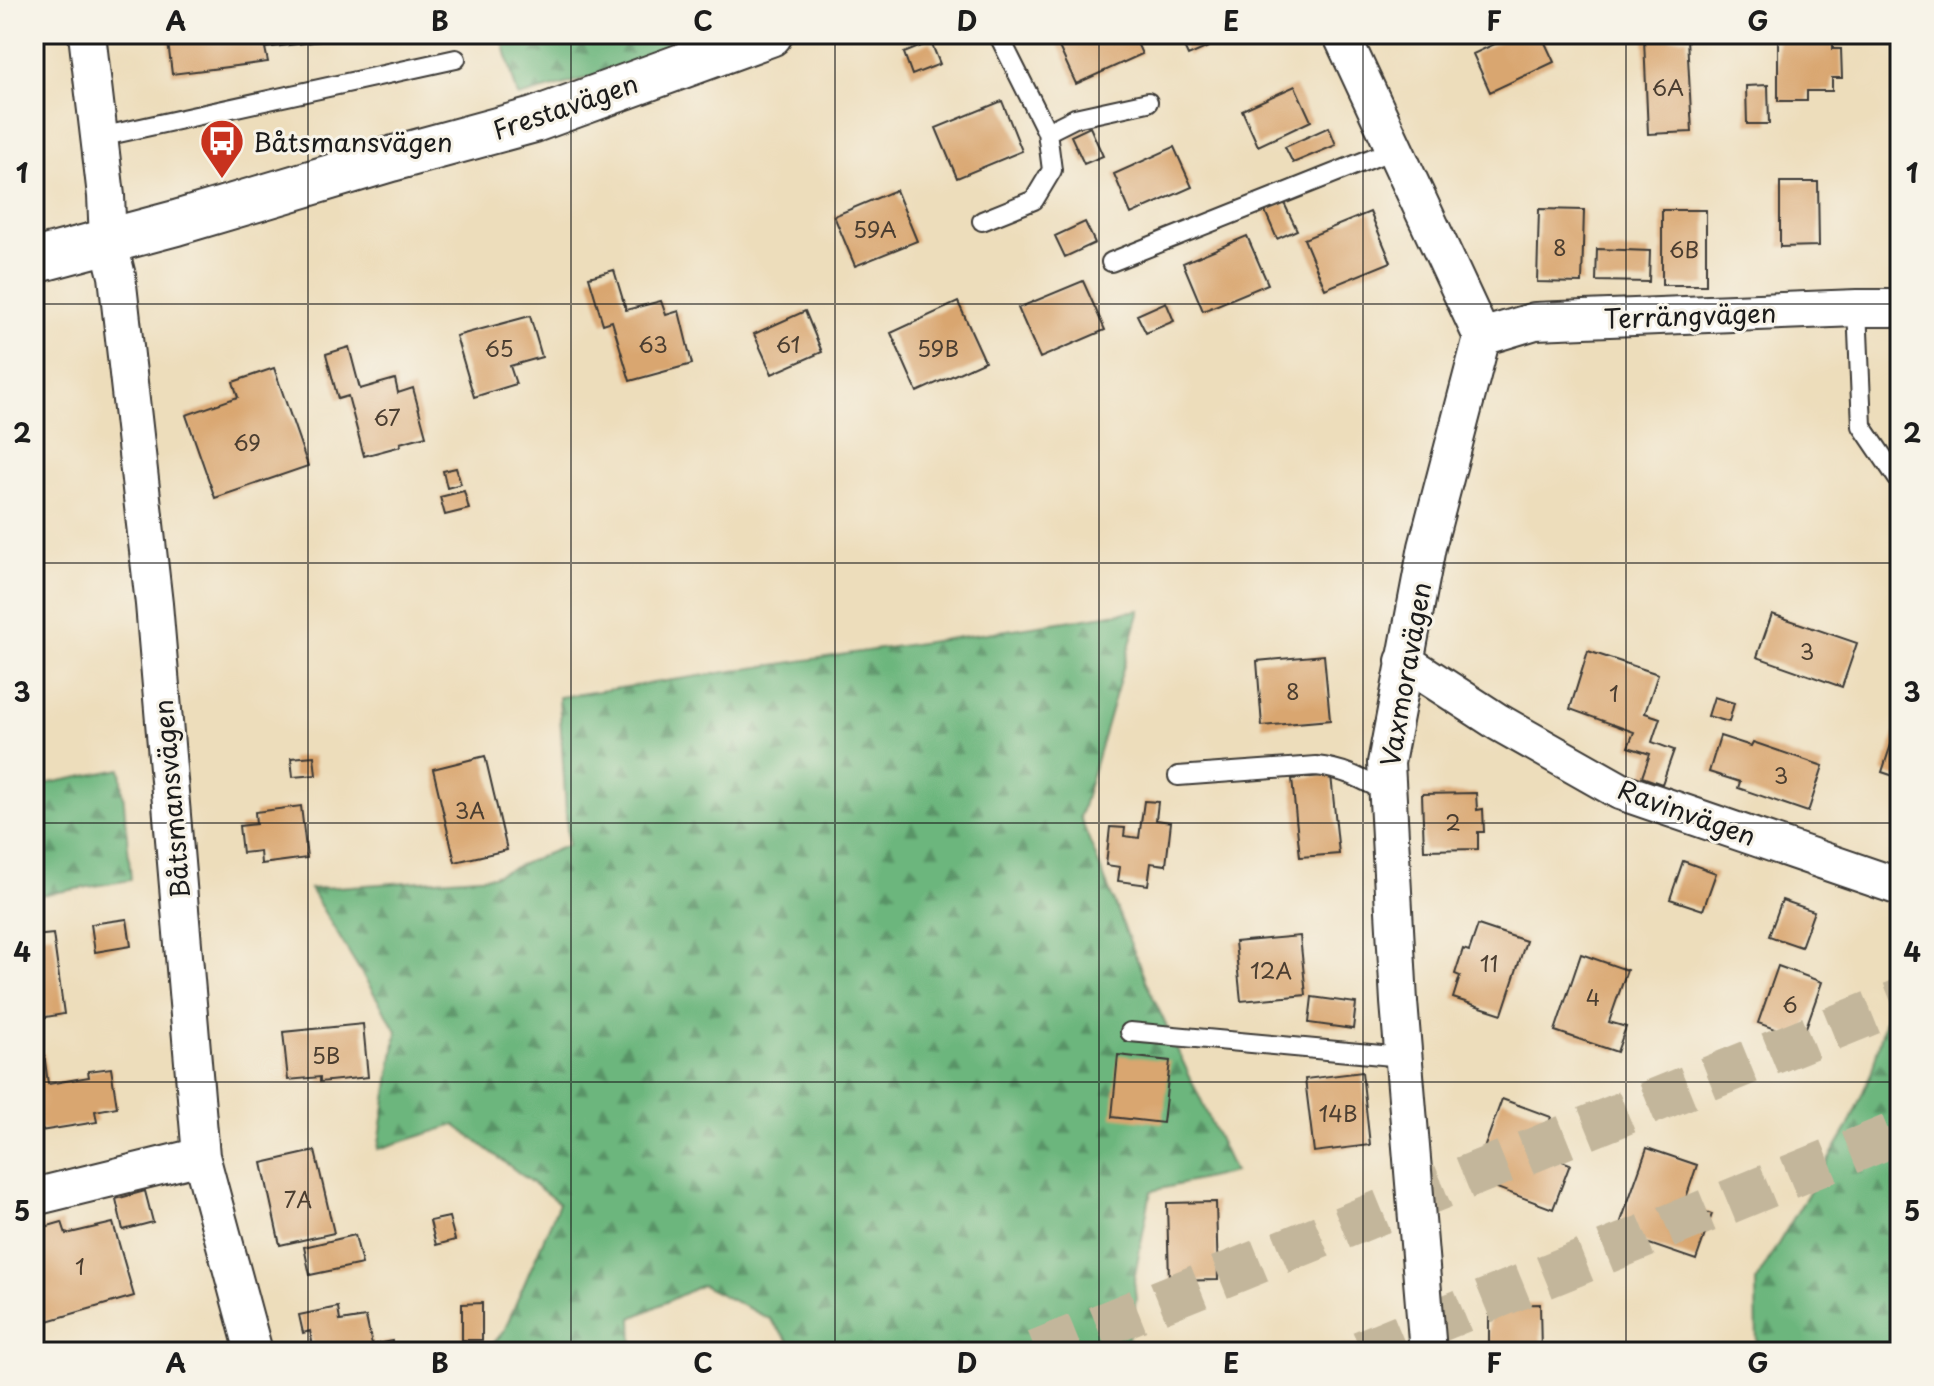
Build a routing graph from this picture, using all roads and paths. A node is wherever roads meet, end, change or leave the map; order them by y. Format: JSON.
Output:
{"nodes":[{"id":1,"x":87,"y":34,"type":"edge"},
{"id":2,"x":770,"y":34,"type":"edge"},
{"id":3,"x":998,"y":34,"type":"edge"},
{"id":4,"x":1341,"y":34,"type":"edge"},
{"id":5,"x":456,"y":59,"type":"dead end"},
{"id":6,"x":1148,"y":102,"type":"dead end"},
{"id":7,"x":1047,"y":132,"type":"junction"},
{"id":8,"x":100,"y":137,"type":"junction"},
{"id":9,"x":1395,"y":149,"type":"junction"},
{"id":10,"x":982,"y":221,"type":"dead end"},
{"id":11,"x":108,"y":240,"type":"junction"},
{"id":12,"x":34,"y":261,"type":"edge"},
{"id":13,"x":1111,"y":262,"type":"dead end"},
{"id":14,"x":1857,"y":308,"type":"junction"},
{"id":15,"x":1900,"y":308,"type":"edge"},
{"id":16,"x":1482,"y":337,"type":"junction"},
{"id":17,"x":1900,"y":482,"type":"edge"},
{"id":18,"x":1404,"y":661,"type":"junction"},
{"id":19,"x":1178,"y":776,"type":"dead end"},
{"id":20,"x":1388,"y":793,"type":"junction"},
{"id":21,"x":1900,"y":887,"type":"edge"},
{"id":22,"x":1130,"y":1032,"type":"dead end"},
{"id":23,"x":1403,"y":1057,"type":"junction"},
{"id":24,"x":201,"y":1156,"type":"junction"},
{"id":25,"x":34,"y":1197,"type":"edge"},
{"id":26,"x":254,"y":1352,"type":"edge"},
{"id":27,"x":1428,"y":1352,"type":"edge"}],
"edges":[{"from":1,"to":8,"type":"street","name":"Båtsmansvägen"},
{"from":2,"to":11,"type":"street","name":"Frestavägen"},
{"from":3,"to":7,"type":"lane"},
{"from":4,"to":9,"type":"street"},
{"from":5,"to":8,"type":"lane"},
{"from":6,"to":7,"type":"lane"},
{"from":7,"to":10,"type":"lane"},
{"from":8,"to":11,"type":"street","name":"Båtsmansvägen"},
{"from":9,"to":13,"type":"lane"},
{"from":9,"to":16,"type":"street"},
{"from":11,"to":12,"type":"street","name":"Frestavägen"},
{"from":11,"to":24,"type":"street","name":"Båtsmansvägen"},
{"from":14,"to":15,"type":"street","name":"Terrängvägen"},
{"from":14,"to":16,"type":"street","name":"Terrängvägen"},
{"from":14,"to":17,"type":"lane"},
{"from":16,"to":18,"type":"street","name":"Vaxmoravägen"},
{"from":18,"to":20,"type":"street","name":"Vaxmoravägen"},
{"from":18,"to":21,"type":"street","name":"Ravinvägen"},
{"from":19,"to":20,"type":"lane"},
{"from":20,"to":23,"type":"street","name":"Vaxmoravägen"},
{"from":22,"to":23,"type":"lane"},
{"from":23,"to":27,"type":"street","name":"Vaxmoravägen"},
{"from":24,"to":25,"type":"street"},
{"from":24,"to":26,"type":"street","name":"Båtsmansvägen"}]}
